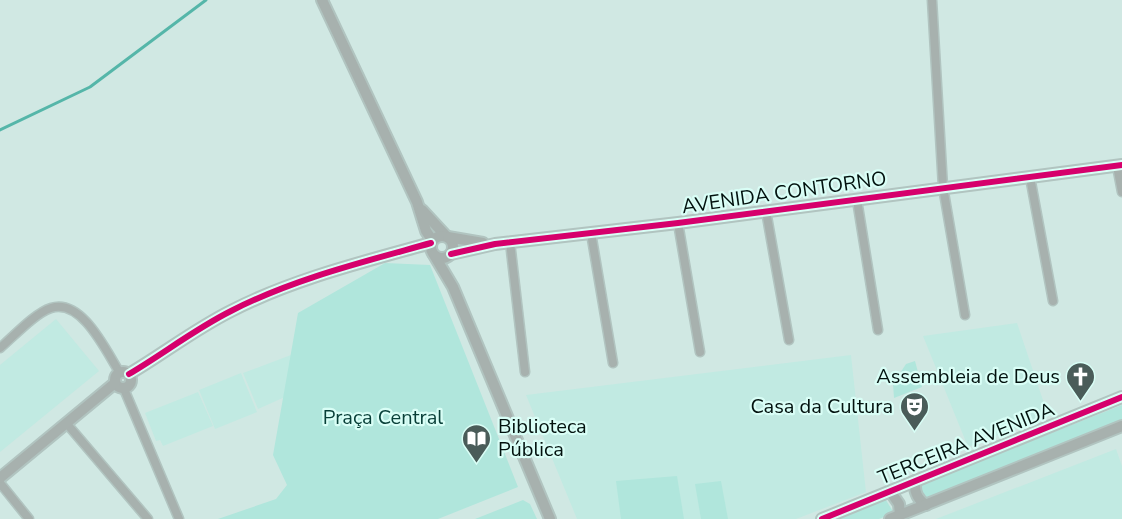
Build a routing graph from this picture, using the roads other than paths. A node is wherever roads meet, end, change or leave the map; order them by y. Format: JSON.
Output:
{"nodes":[{"id":1,"x":322,"y":0,"type":"edge"},
{"id":2,"x":932,"y":0,"type":"edge"},
{"id":3,"x":1120,"y":165,"type":"edge"},
{"id":4,"x":1030,"y":177,"type":"junction"},
{"id":5,"x":943,"y":187,"type":"junction"},
{"id":6,"x":1122,"y":192,"type":"edge"},
{"id":7,"x":857,"y":200,"type":"junction"},
{"id":8,"x":417,"y":202,"type":"junction"},
{"id":9,"x":766,"y":211,"type":"junction"},
{"id":10,"x":678,"y":223,"type":"junction"},
{"id":11,"x":591,"y":233,"type":"junction"},
{"id":12,"x":447,"y":237,"type":"junction"},
{"id":13,"x":510,"y":242,"type":"junction"},
{"id":14,"x":495,"y":244,"type":"junction"},
{"id":15,"x":432,"y":248,"type":"junction"},
{"id":16,"x":450,"y":255,"type":"junction"},
{"id":17,"x":453,"y":286,"type":"junction"},
{"id":18,"x":1053,"y":301,"type":"dead end"},
{"id":19,"x":965,"y":315,"type":"dead end"},
{"id":20,"x":878,"y":330,"type":"dead end"},
{"id":21,"x":789,"y":340,"type":"dead end"},
{"id":22,"x":0,"y":348,"type":"edge"},
{"id":23,"x":700,"y":352,"type":"dead end"},
{"id":24,"x":613,"y":363,"type":"dead end"},
{"id":25,"x":525,"y":372,"type":"dead end"},
{"id":26,"x":122,"y":380,"type":"junction"},
{"id":27,"x":1122,"y":397,"type":"edge"},
{"id":28,"x":67,"y":424,"type":"junction"},
{"id":29,"x":1122,"y":426,"type":"edge"},
{"id":30,"x":0,"y":480,"type":"edge"},
{"id":31,"x":915,"y":481,"type":"junction"},
{"id":32,"x":890,"y":491,"type":"junction"},
{"id":33,"x":926,"y":505,"type":"junction"},
{"id":34,"x":895,"y":517,"type":"edge"},
{"id":35,"x":29,"y":519,"type":"edge"},
{"id":36,"x":148,"y":519,"type":"edge"},
{"id":37,"x":179,"y":519,"type":"edge"},
{"id":38,"x":550,"y":519,"type":"edge"},
{"id":39,"x":822,"y":519,"type":"edge"}],
"edges":[{"from":1,"to":8,"type":"street"},
{"from":2,"to":5,"type":"street"},
{"from":3,"to":4,"type":"street","name":"AVENIDA CONTORNO"},
{"from":3,"to":6,"type":"street"},
{"from":4,"to":5,"type":"street","name":"AVENIDA CONTORNO"},
{"from":4,"to":18,"type":"street"},
{"from":5,"to":7,"type":"street","name":"AVENIDA CONTORNO"},
{"from":5,"to":19,"type":"street"},
{"from":7,"to":9,"type":"street","name":"AVENIDA CONTORNO"},
{"from":7,"to":20,"type":"street"},
{"from":8,"to":12,"type":"street"},
{"from":8,"to":15,"type":"street"},
{"from":9,"to":10,"type":"street","name":"AVENIDA CONTORNO"},
{"from":9,"to":21,"type":"street"},
{"from":10,"to":11,"type":"street","name":"AVENIDA CONTORNO"},
{"from":10,"to":23,"type":"street"},
{"from":11,"to":13,"type":"street","name":"AVENIDA CONTORNO"},
{"from":11,"to":24,"type":"street"},
{"from":12,"to":14,"type":"street","name":"AVENIDA CONTORNO"},
{"from":12,"to":15,"type":"street"},
{"from":12,"to":16,"type":"street"},
{"from":13,"to":14,"type":"street","name":"AVENIDA CONTORNO"},
{"from":13,"to":25,"type":"street"},
{"from":14,"to":16,"type":"street","name":"AVENIDA CONTORNO"},
{"from":15,"to":16,"type":"street"},
{"from":15,"to":17,"type":"street"},
{"from":15,"to":26,"type":"street"},
{"from":16,"to":17,"type":"street"},
{"from":17,"to":38,"type":"street"},
{"from":22,"to":26,"type":"street"},
{"from":26,"to":28,"type":"street"},
{"from":26,"to":37,"type":"street"},
{"from":27,"to":31,"type":"street","name":"TERCEIRA AVENIDA"},
{"from":28,"to":30,"type":"street"},
{"from":28,"to":36,"type":"street"},
{"from":29,"to":33,"type":"street"},
{"from":30,"to":35,"type":"street"},
{"from":31,"to":32,"type":"street","name":"TERCEIRA AVENIDA"},
{"from":31,"to":33,"type":"street"},
{"from":32,"to":34,"type":"street"},
{"from":32,"to":39,"type":"street","name":"TERCEIRA AVENIDA"},
{"from":33,"to":34,"type":"street"}]}
